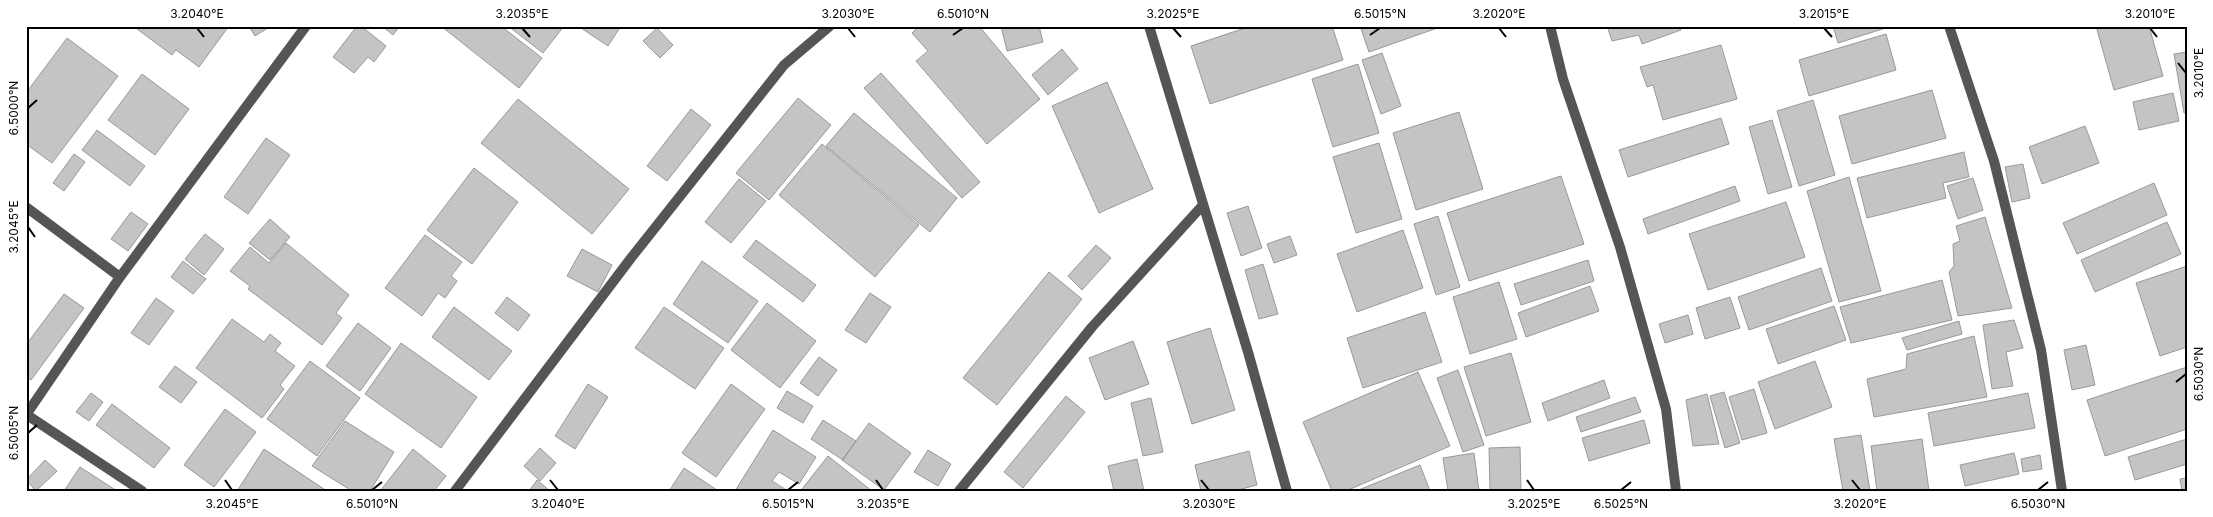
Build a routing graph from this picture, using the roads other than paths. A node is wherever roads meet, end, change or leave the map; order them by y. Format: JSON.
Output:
{"nodes":[{"id":1,"x":306,"y":26,"type":"edge"},
{"id":2,"x":830,"y":26,"type":"edge"},
{"id":3,"x":1150,"y":26,"type":"edge"},
{"id":4,"x":1550,"y":26,"type":"edge"},
{"id":5,"x":1949,"y":26,"type":"edge"},
{"id":6,"x":1202,"y":206,"type":"junction"},
{"id":7,"x":26,"y":207,"type":"edge"},
{"id":8,"x":120,"y":277,"type":"junction"},
{"id":9,"x":26,"y":415,"type":"edge"},
{"id":10,"x":142,"y":491,"type":"edge"},
{"id":11,"x":455,"y":491,"type":"edge"},
{"id":12,"x":959,"y":491,"type":"edge"},
{"id":13,"x":1287,"y":491,"type":"edge"},
{"id":14,"x":1676,"y":491,"type":"edge"},
{"id":15,"x":2062,"y":491,"type":"edge"}],
"edges":[{"from":1,"to":8,"type":"street"},
{"from":2,"to":11,"type":"street"},
{"from":3,"to":6,"type":"street"},
{"from":4,"to":14,"type":"street"},
{"from":5,"to":15,"type":"street"},
{"from":6,"to":12,"type":"street"},
{"from":6,"to":13,"type":"street"},
{"from":7,"to":8,"type":"street"},
{"from":8,"to":9,"type":"street"},
{"from":9,"to":10,"type":"street"}]}
